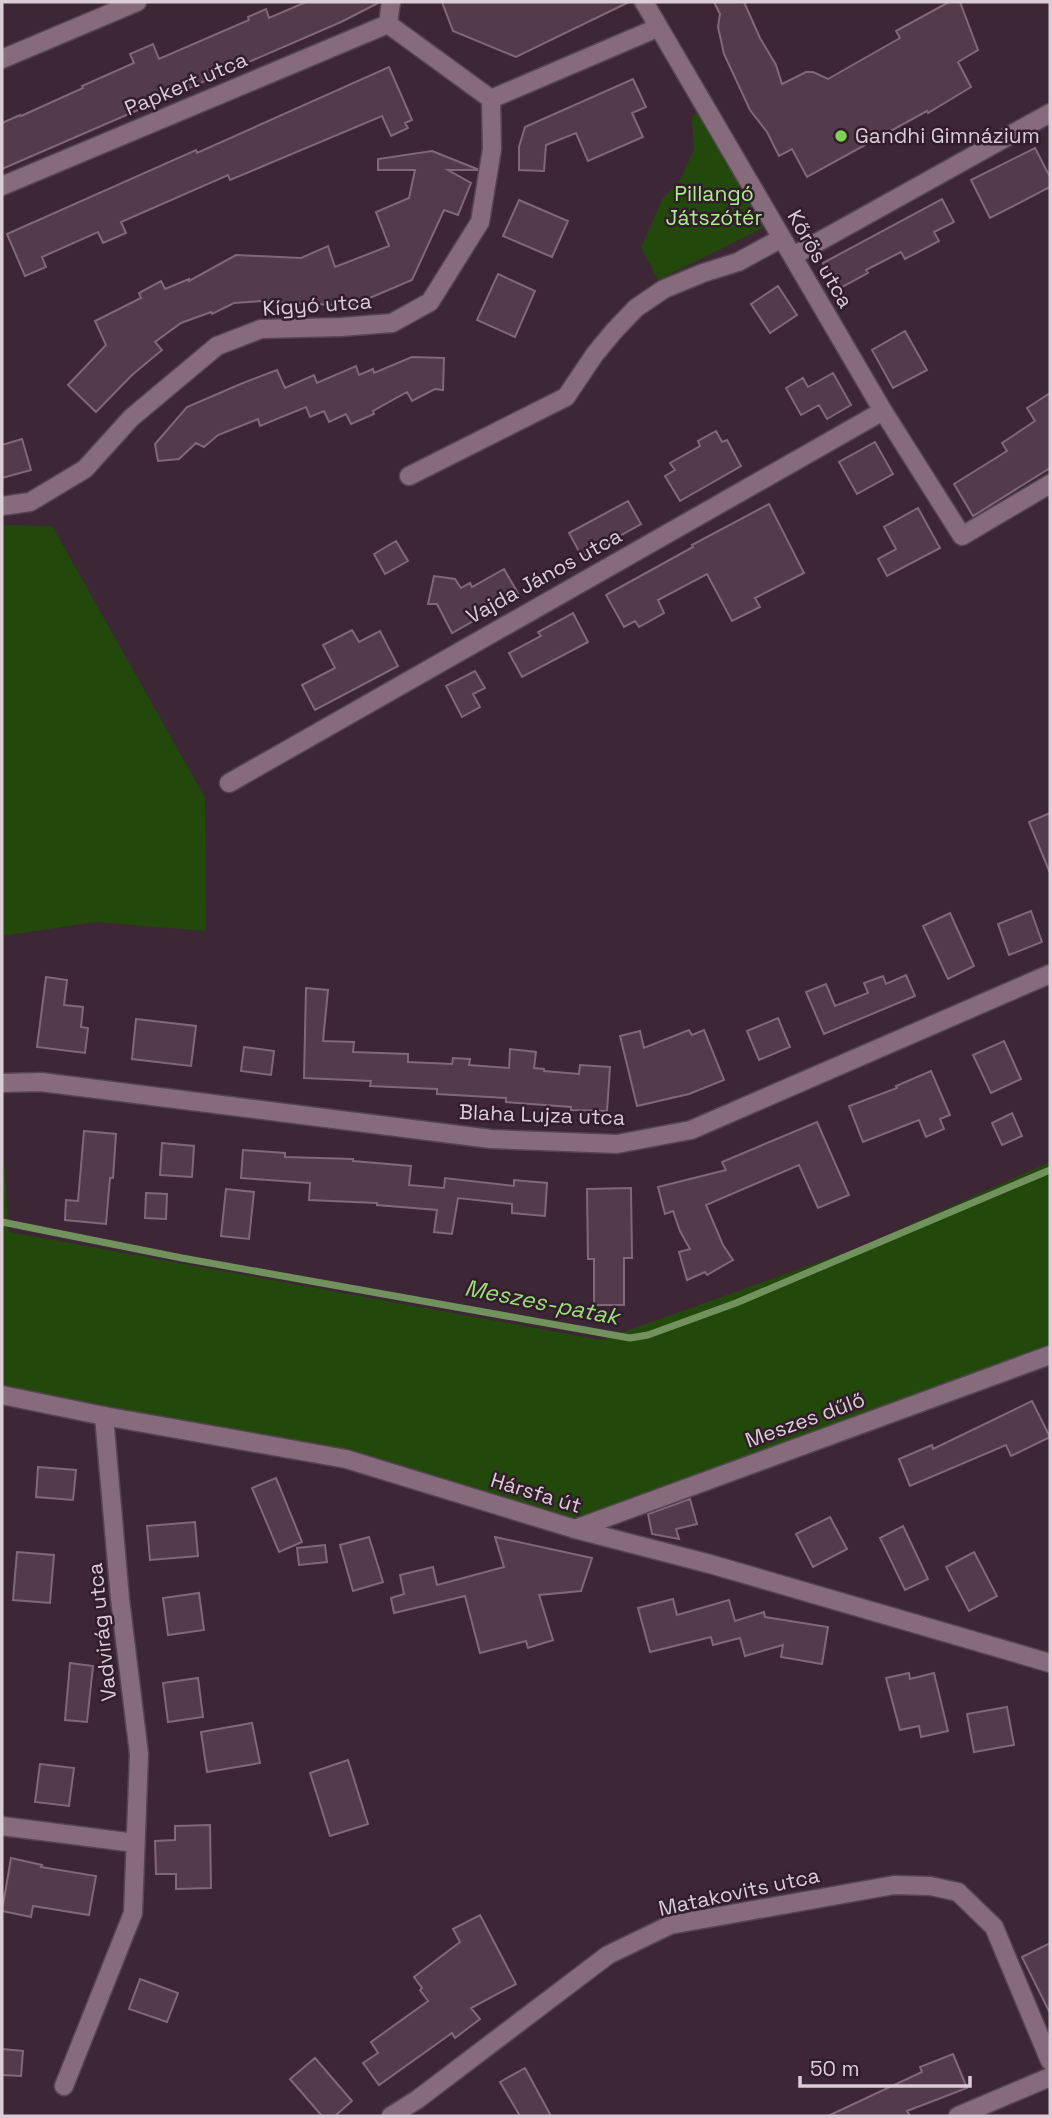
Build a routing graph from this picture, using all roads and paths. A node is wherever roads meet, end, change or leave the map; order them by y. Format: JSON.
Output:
{"nodes":[{"id":1,"x":137,"y":2,"type":"edge"},
{"id":2,"x":391,"y":2,"type":"edge"},
{"id":3,"x":644,"y":2,"type":"edge"},
{"id":4,"x":388,"y":24,"type":"junction"},
{"id":5,"x":657,"y":27,"type":"junction"},
{"id":6,"x":2,"y":59,"type":"edge"},
{"id":7,"x":491,"y":99,"type":"junction"},
{"id":8,"x":1050,"y":113,"type":"edge"},
{"id":9,"x":2,"y":186,"type":"edge"},
{"id":10,"x":782,"y":238,"type":"junction"},
{"id":11,"x":793,"y":256,"type":"junction"},
{"id":12,"x":883,"y":411,"type":"junction"},
{"id":13,"x":409,"y":476,"type":"dead end"},
{"id":14,"x":1050,"y":484,"type":"edge"},
{"id":15,"x":2,"y":506,"type":"edge"},
{"id":16,"x":229,"y":783,"type":"dead end"},
{"id":17,"x":1050,"y":974,"type":"edge"},
{"id":18,"x":2,"y":1083,"type":"edge"},
{"id":19,"x":1050,"y":1355,"type":"edge"},
{"id":20,"x":2,"y":1395,"type":"edge"},
{"id":21,"x":104,"y":1416,"type":"junction"},
{"id":22,"x":575,"y":1529,"type":"junction"},
{"id":23,"x":1050,"y":1663,"type":"edge"},
{"id":24,"x":2,"y":1826,"type":"edge"},
{"id":25,"x":135,"y":1843,"type":"junction"},
{"id":26,"x":1050,"y":2061,"type":"edge"},
{"id":27,"x":1050,"y":2077,"type":"edge"},
{"id":28,"x":64,"y":2086,"type":"dead end"},
{"id":29,"x":391,"y":2116,"type":"edge"},
{"id":30,"x":958,"y":2116,"type":"edge"}],
"edges":[{"from":1,"to":6,"type":"street"},
{"from":2,"to":4,"type":"street"},
{"from":3,"to":5,"type":"street","name":"Kőrös utca"},
{"from":4,"to":7,"type":"street"},
{"from":4,"to":9,"type":"street","name":"Papkert utca"},
{"from":5,"to":7,"type":"street"},
{"from":5,"to":10,"type":"street","name":"Kőrös utca"},
{"from":7,"to":15,"type":"street","name":"Kígyó utca"},
{"from":8,"to":11,"type":"street"},
{"from":10,"to":11,"type":"street","name":"Kőrös utca"},
{"from":10,"to":13,"type":"street"},
{"from":11,"to":12,"type":"street","name":"Kőrös utca"},
{"from":12,"to":14,"type":"street","name":"Kőrös utca"},
{"from":12,"to":16,"type":"street","name":"Vajda János utca"},
{"from":17,"to":18,"type":"street","name":"Blaha Lujza utca"},
{"from":19,"to":22,"type":"street","name":"Meszes dűlő"},
{"from":20,"to":21,"type":"street","name":"Hársfa út"},
{"from":21,"to":22,"type":"street","name":"Hársfa út"},
{"from":21,"to":25,"type":"street","name":"Vadvirág utca"},
{"from":22,"to":23,"type":"street","name":"Hársfa út"},
{"from":24,"to":25,"type":"street"},
{"from":25,"to":28,"type":"street","name":"Vadvirág utca"},
{"from":26,"to":29,"type":"street","name":"Matakovits utca"},
{"from":27,"to":30,"type":"street"}]}
